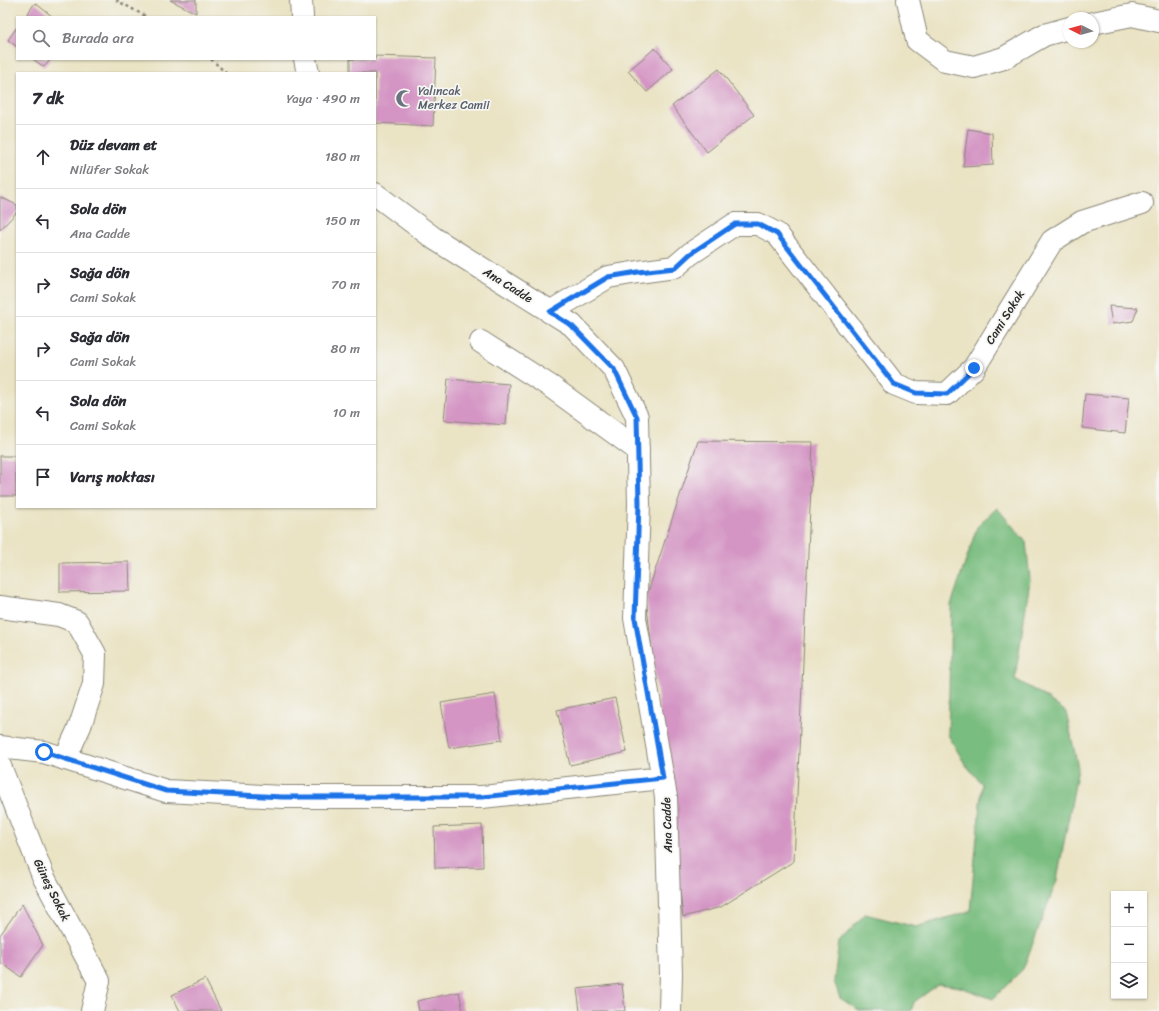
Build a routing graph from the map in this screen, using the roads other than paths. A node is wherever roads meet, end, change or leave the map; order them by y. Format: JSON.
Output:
{"nodes":[{"id":1,"x":301,"y":0,"type":"edge"},
{"id":2,"x":908,"y":0,"type":"edge"},
{"id":3,"x":302,"y":16,"type":"edge"},
{"id":4,"x":1159,"y":21,"type":"edge"},
{"id":5,"x":1099,"y":22,"type":"edge"},
{"id":6,"x":1063,"y":30,"type":"edge"},
{"id":7,"x":305,"y":60,"type":"edge"},
{"id":8,"x":308,"y":72,"type":"edge"},
{"id":9,"x":376,"y":195,"type":"edge"},
{"id":10,"x":1142,"y":203,"type":"dead end"},
{"id":11,"x":550,"y":312,"type":"junction"},
{"id":12,"x":481,"y":342,"type":"dead end"},
{"id":13,"x":638,"y":450,"type":"junction"},
{"id":14,"x":0,"y":607,"type":"edge"},
{"id":15,"x":0,"y":748,"type":"edge"},
{"id":16,"x":65,"y":759,"type":"junction"},
{"id":17,"x":0,"y":766,"type":"edge"},
{"id":18,"x":663,"y":778,"type":"junction"},
{"id":19,"x":92,"y":1011,"type":"edge"},
{"id":20,"x":670,"y":1011,"type":"edge"}],
"edges":[{"from":1,"to":3,"type":"street"},
{"from":2,"to":6,"type":"street"},
{"from":4,"to":5,"type":"street"},
{"from":7,"to":8,"type":"street"},
{"from":9,"to":11,"type":"street","name":"Ana Cadde"},
{"from":10,"to":11,"type":"street","name":"Cami Sokak"},
{"from":11,"to":13,"type":"street","name":"Ana Cadde"},
{"from":12,"to":13,"type":"street"},
{"from":13,"to":18,"type":"street","name":"Ana Cadde"},
{"from":14,"to":16,"type":"street"},
{"from":15,"to":16,"type":"street"},
{"from":16,"to":18,"type":"street"},
{"from":17,"to":19,"type":"street","name":"Güneş Sokak"},
{"from":18,"to":20,"type":"street","name":"Ana Cadde"}]}
